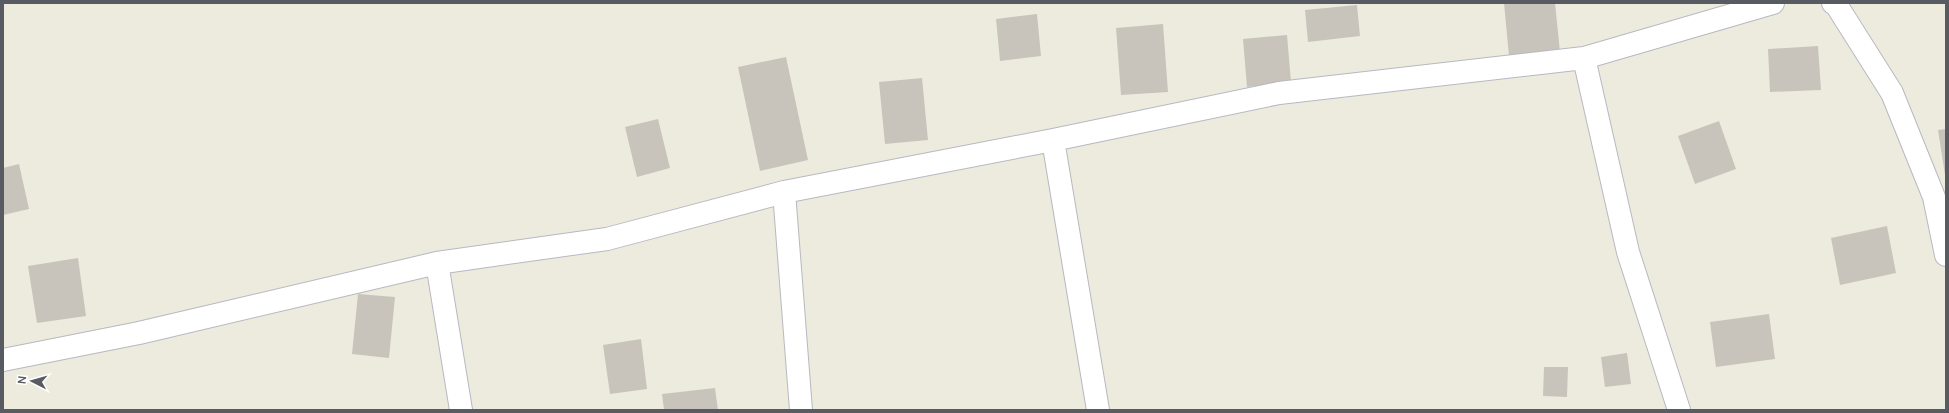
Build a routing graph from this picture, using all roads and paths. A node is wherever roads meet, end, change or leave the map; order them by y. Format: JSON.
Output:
{"nodes":[{"id":1,"x":1773,"y":3,"type":"edge"},
{"id":2,"x":1833,"y":3,"type":"edge"},
{"id":3,"x":1584,"y":58,"type":"junction"},
{"id":4,"x":1053,"y":140,"type":"junction"},
{"id":5,"x":784,"y":192,"type":"junction"},
{"id":6,"x":1946,"y":255,"type":"edge"},
{"id":7,"x":437,"y":263,"type":"junction"},
{"id":8,"x":3,"y":360,"type":"edge"},
{"id":9,"x":462,"y":410,"type":"edge"},
{"id":10,"x":802,"y":410,"type":"edge"},
{"id":11,"x":1098,"y":410,"type":"edge"},
{"id":12,"x":1679,"y":410,"type":"edge"}],
"edges":[{"from":1,"to":3,"type":"street"},
{"from":2,"to":6,"type":"street"},
{"from":3,"to":4,"type":"street"},
{"from":3,"to":12,"type":"street"},
{"from":4,"to":5,"type":"street"},
{"from":4,"to":11,"type":"street"},
{"from":5,"to":7,"type":"street"},
{"from":5,"to":10,"type":"street"},
{"from":7,"to":8,"type":"street"},
{"from":7,"to":9,"type":"street"}]}
